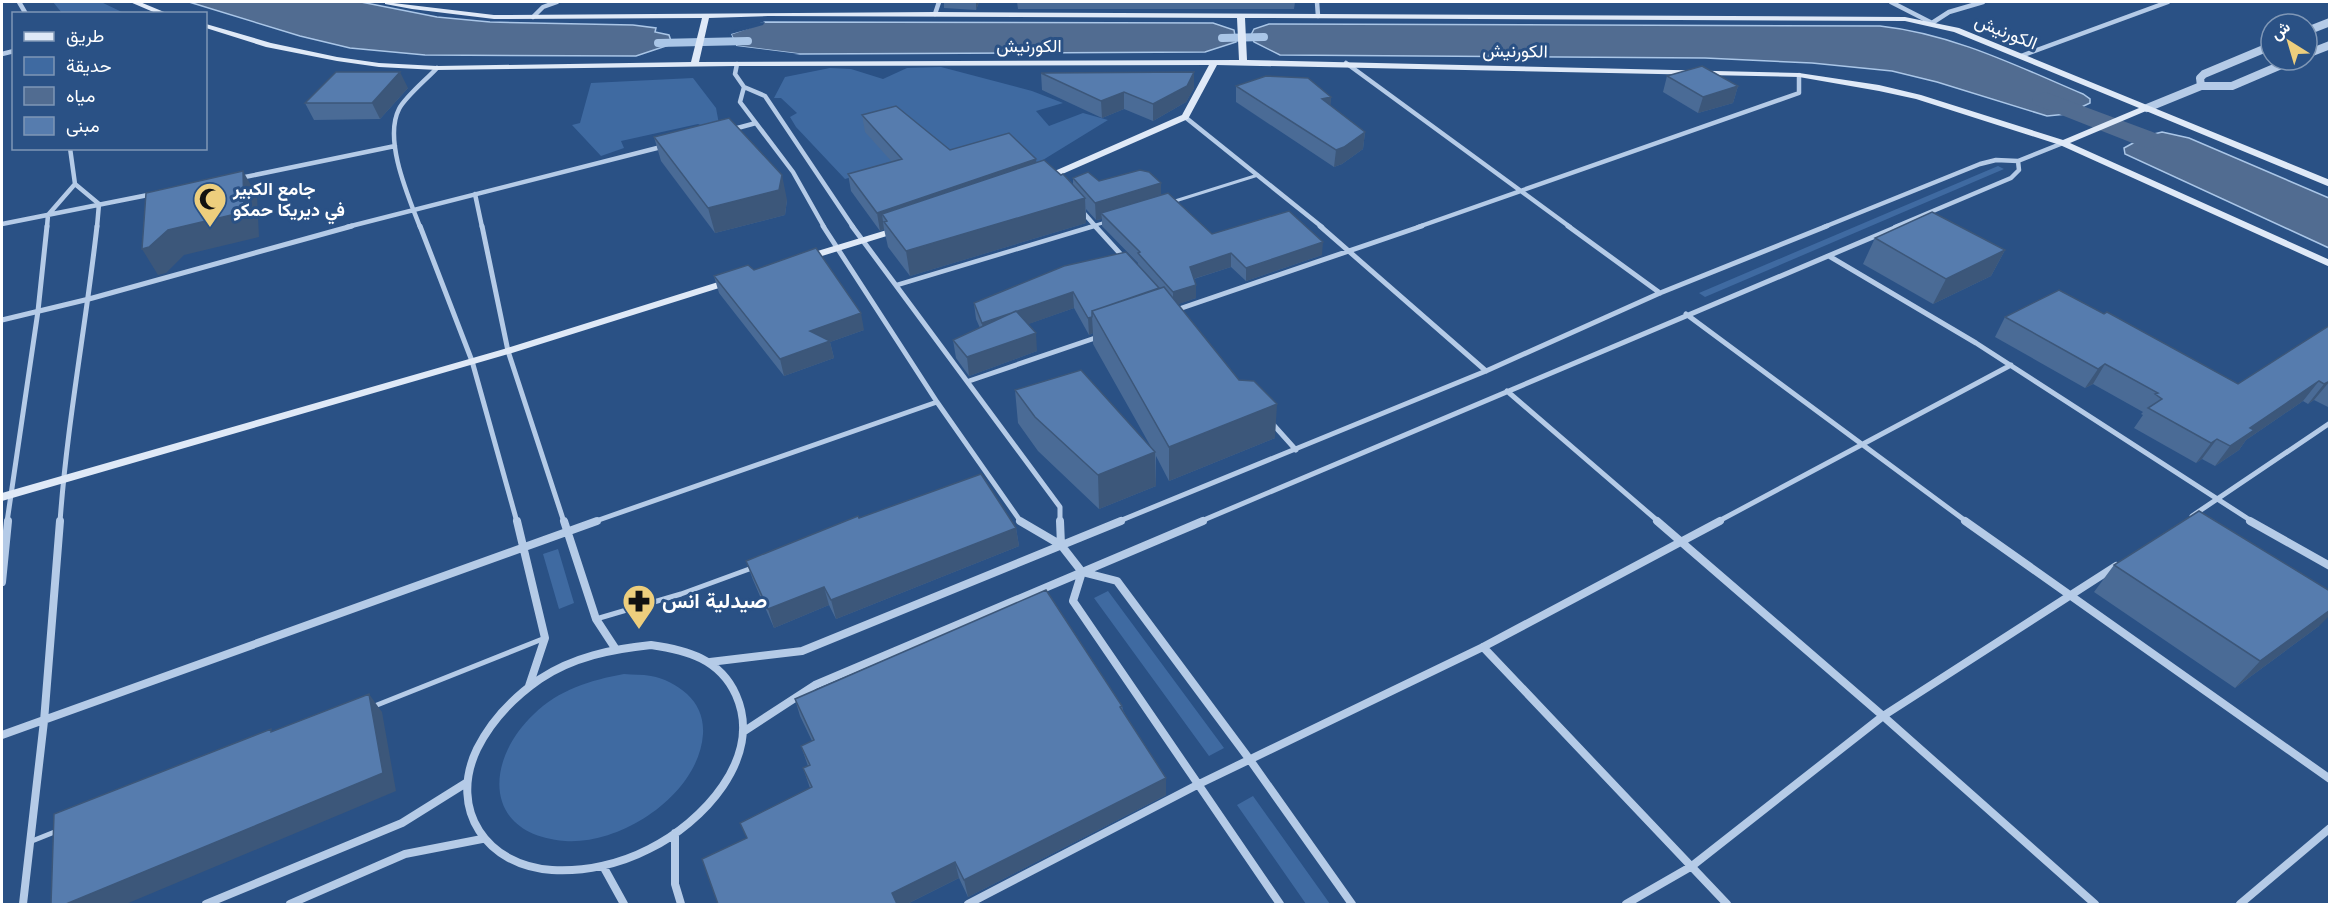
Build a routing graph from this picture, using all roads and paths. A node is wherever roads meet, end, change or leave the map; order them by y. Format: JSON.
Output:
{"nodes":[{"id":1,"x":134,"y":2,"type":"edge"},
{"id":2,"x":388,"y":2,"type":"edge"},
{"id":3,"x":557,"y":2,"type":"edge"},
{"id":4,"x":939,"y":2,"type":"edge"},
{"id":5,"x":1317,"y":2,"type":"edge"},
{"id":6,"x":1891,"y":2,"type":"edge"},
{"id":7,"x":1983,"y":2,"type":"edge"},
{"id":8,"x":2168,"y":2,"type":"edge"},
{"id":9,"x":161,"y":12,"type":"edge"},
{"id":10,"x":935,"y":14,"type":"junction"},
{"id":11,"x":706,"y":16,"type":"junction"},
{"id":12,"x":1318,"y":16,"type":"junction"},
{"id":13,"x":533,"y":17,"type":"junction"},
{"id":14,"x":1242,"y":19,"type":"junction"},
{"id":15,"x":1932,"y":23,"type":"junction"},
{"id":16,"x":207,"y":26,"type":"edge"},
{"id":17,"x":2259,"y":51,"type":"edge"},
{"id":18,"x":2021,"y":56,"type":"junction"},
{"id":19,"x":1243,"y":58,"type":"junction"},
{"id":20,"x":695,"y":62,"type":"junction"},
{"id":21,"x":1214,"y":62,"type":"junction"},
{"id":22,"x":1345,"y":63,"type":"junction"},
{"id":23,"x":737,"y":64,"type":"junction"},
{"id":24,"x":437,"y":68,"type":"junction"},
{"id":25,"x":2265,"y":72,"type":"edge"},
{"id":26,"x":1799,"y":75,"type":"junction"},
{"id":27,"x":2201,"y":86,"type":"junction"},
{"id":28,"x":744,"y":87,"type":"junction"},
{"id":29,"x":2147,"y":108,"type":"junction"},
{"id":30,"x":1185,"y":117,"type":"junction"},
{"id":31,"x":756,"y":123,"type":"junction"},
{"id":32,"x":722,"y":132,"type":"edge"},
{"id":33,"x":677,"y":143,"type":"edge"},
{"id":34,"x":2063,"y":143,"type":"junction"},
{"id":35,"x":395,"y":146,"type":"junction"},
{"id":36,"x":70,"y":150,"type":"edge"},
{"id":37,"x":2018,"y":161,"type":"junction"},
{"id":38,"x":1258,"y":175,"type":"junction"},
{"id":39,"x":238,"y":178,"type":"edge"},
{"id":40,"x":75,"y":184,"type":"junction"},
{"id":41,"x":2330,"y":184,"type":"edge"},
{"id":42,"x":1029,"y":185,"type":"edge"},
{"id":43,"x":1520,"y":192,"type":"junction"},
{"id":44,"x":157,"y":193,"type":"edge"},
{"id":45,"x":475,"y":194,"type":"junction"},
{"id":46,"x":1171,"y":202,"type":"edge"},
{"id":47,"x":99,"y":204,"type":"junction"},
{"id":48,"x":415,"y":208,"type":"junction"},
{"id":49,"x":1080,"y":209,"type":"edge"},
{"id":50,"x":48,"y":215,"type":"junction"},
{"id":51,"x":1117,"y":219,"type":"edge"},
{"id":52,"x":2,"y":224,"type":"edge"},
{"id":53,"x":1095,"y":225,"type":"junction"},
{"id":54,"x":908,"y":226,"type":"edge"},
{"id":55,"x":863,"y":242,"type":"junction"},
{"id":56,"x":836,"y":248,"type":"junction"},
{"id":57,"x":1352,"y":250,"type":"junction"},
{"id":58,"x":1829,"y":256,"type":"junction"},
{"id":59,"x":791,"y":262,"type":"edge"},
{"id":60,"x":2330,"y":264,"type":"edge"},
{"id":61,"x":1134,"y":268,"type":"edge"},
{"id":62,"x":746,"y":277,"type":"edge"},
{"id":63,"x":897,"y":285,"type":"junction"},
{"id":64,"x":1660,"y":293,"type":"junction"},
{"id":65,"x":89,"y":299,"type":"junction"},
{"id":66,"x":38,"y":311,"type":"junction"},
{"id":67,"x":1686,"y":314,"type":"junction"},
{"id":68,"x":2,"y":320,"type":"edge"},
{"id":69,"x":1180,"y":320,"type":"edge"},
{"id":70,"x":1105,"y":334,"type":"edge"},
{"id":71,"x":508,"y":351,"type":"junction"},
{"id":72,"x":472,"y":361,"type":"junction"},
{"id":73,"x":2011,"y":365,"type":"junction"},
{"id":74,"x":1486,"y":371,"type":"junction"},
{"id":75,"x":969,"y":381,"type":"junction"},
{"id":76,"x":1507,"y":392,"type":"junction"},
{"id":77,"x":937,"y":402,"type":"junction"},
{"id":78,"x":1265,"y":415,"type":"edge"},
{"id":79,"x":2330,"y":423,"type":"edge"},
{"id":80,"x":1859,"y":445,"type":"junction"},
{"id":81,"x":1296,"y":450,"type":"junction"},
{"id":82,"x":63,"y":480,"type":"junction"},
{"id":83,"x":991,"y":480,"type":"junction"},
{"id":84,"x":980,"y":484,"type":"edge"},
{"id":85,"x":6,"y":495,"type":"edge"},
{"id":86,"x":2216,"y":500,"type":"junction"},
{"id":87,"x":2187,"y":519,"type":"edge"},
{"id":88,"x":566,"y":532,"type":"junction"},
{"id":89,"x":1680,"y":540,"type":"junction"},
{"id":90,"x":1061,"y":545,"type":"junction"},
{"id":91,"x":524,"y":546,"type":"junction"},
{"id":92,"x":2128,"y":558,"type":"edge"},
{"id":93,"x":758,"y":566,"type":"edge"},
{"id":94,"x":2330,"y":566,"type":"edge"},
{"id":95,"x":1082,"y":572,"type":"junction"},
{"id":96,"x":2,"y":582,"type":"edge"},
{"id":97,"x":2069,"y":597,"type":"junction"},
{"id":98,"x":596,"y":619,"type":"junction"},
{"id":99,"x":545,"y":638,"type":"junction"},
{"id":100,"x":1483,"y":647,"type":"junction"},
{"id":101,"x":615,"y":648,"type":"junction"},
{"id":102,"x":710,"y":662,"type":"junction"},
{"id":103,"x":529,"y":687,"type":"junction"},
{"id":104,"x":359,"y":711,"type":"edge"},
{"id":105,"x":1882,"y":716,"type":"junction"},
{"id":106,"x":44,"y":721,"type":"junction"},
{"id":107,"x":743,"y":732,"type":"junction"},
{"id":108,"x":2,"y":735,"type":"edge"},
{"id":109,"x":1250,"y":760,"type":"junction"},
{"id":110,"x":2330,"y":779,"type":"edge"},
{"id":111,"x":466,"y":783,"type":"junction"},
{"id":112,"x":1199,"y":784,"type":"junction"},
{"id":113,"x":64,"y":828,"type":"edge"},
{"id":114,"x":2330,"y":828,"type":"edge"},
{"id":115,"x":675,"y":833,"type":"junction"},
{"id":116,"x":482,"y":839,"type":"junction"},
{"id":117,"x":32,"y":841,"type":"junction"},
{"id":118,"x":603,"y":866,"type":"junction"},
{"id":119,"x":1692,"y":866,"type":"junction"},
{"id":120,"x":23,"y":904,"type":"edge"},
{"id":121,"x":206,"y":904,"type":"edge"},
{"id":122,"x":290,"y":904,"type":"edge"},
{"id":123,"x":624,"y":904,"type":"edge"},
{"id":124,"x":681,"y":904,"type":"edge"},
{"id":125,"x":968,"y":904,"type":"edge"},
{"id":126,"x":1280,"y":904,"type":"edge"},
{"id":127,"x":1352,"y":904,"type":"edge"},
{"id":128,"x":1626,"y":904,"type":"edge"},
{"id":129,"x":1727,"y":904,"type":"edge"},
{"id":130,"x":2095,"y":904,"type":"edge"},
{"id":131,"x":2240,"y":904,"type":"edge"}],
"edges":[{"from":1,"to":9,"type":"main road"},
{"from":2,"to":13,"type":"main road","name":"الكورنيش"},
{"from":3,"to":13,"type":"street"},
{"from":4,"to":10,"type":"street"},
{"from":5,"to":12,"type":"street"},
{"from":6,"to":15,"type":"street"},
{"from":7,"to":15,"type":"street"},
{"from":8,"to":18,"type":"street"},
{"from":10,"to":11,"type":"main road","name":"الكورنيش"},
{"from":10,"to":14,"type":"main road","name":"الكورنيش"},
{"from":11,"to":13,"type":"main road","name":"الكورنيش"},
{"from":11,"to":20,"type":"main road"},
{"from":12,"to":14,"type":"main road","name":"الكورنيش"},
{"from":12,"to":15,"type":"main road","name":"الكورنيش"},
{"from":14,"to":19,"type":"main road"},
{"from":15,"to":18,"type":"main road","name":"الكورنيش"},
{"from":16,"to":24,"type":"main road","name":"الكورنيش"},
{"from":17,"to":27,"type":"street"},
{"from":18,"to":29,"type":"main road","name":"الكورنيش"},
{"from":19,"to":21,"type":"main road","name":"الكورنيش"},
{"from":19,"to":22,"type":"main road","name":"الكورنيش"},
{"from":20,"to":23,"type":"main road","name":"الكورنيش"},
{"from":20,"to":24,"type":"main road","name":"الكورنيش"},
{"from":21,"to":23,"type":"main road","name":"الكورنيش"},
{"from":21,"to":30,"type":"main road"},
{"from":22,"to":26,"type":"main road","name":"الكورنيش"},
{"from":22,"to":43,"type":"street"},
{"from":23,"to":28,"type":"street"},
{"from":24,"to":35,"type":"street"},
{"from":25,"to":27,"type":"street"},
{"from":26,"to":34,"type":"main road","name":"الكورنيش"},
{"from":26,"to":43,"type":"street"},
{"from":27,"to":29,"type":"street"},
{"from":28,"to":31,"type":"street"},
{"from":28,"to":55,"type":"street"},
{"from":29,"to":34,"type":"main road"},
{"from":29,"to":41,"type":"main road","name":"الكورنيش"},
{"from":30,"to":38,"type":"street"},
{"from":30,"to":42,"type":"main road"},
{"from":31,"to":32,"type":"street"},
{"from":31,"to":56,"type":"street"},
{"from":33,"to":45,"type":"street"},
{"from":34,"to":37,"type":"street"},
{"from":34,"to":60,"type":"main road","name":"الكورنيش"},
{"from":35,"to":39,"type":"street"},
{"from":35,"to":48,"type":"street"},
{"from":36,"to":40,"type":"street"},
{"from":37,"to":58,"type":"street"},
{"from":37,"to":64,"type":"street"},
{"from":38,"to":46,"type":"lane"},
{"from":38,"to":57,"type":"street"},
{"from":40,"to":47,"type":"street"},
{"from":40,"to":50,"type":"street"},
{"from":43,"to":57,"type":"street"},
{"from":43,"to":64,"type":"street"},
{"from":44,"to":47,"type":"street"},
{"from":45,"to":48,"type":"street"},
{"from":45,"to":71,"type":"street"},
{"from":47,"to":50,"type":"street"},
{"from":47,"to":65,"type":"street"},
{"from":48,"to":65,"type":"street"},
{"from":48,"to":72,"type":"street"},
{"from":49,"to":53,"type":"street"},
{"from":50,"to":52,"type":"street"},
{"from":50,"to":66,"type":"street"},
{"from":51,"to":53,"type":"lane"},
{"from":53,"to":61,"type":"street"},
{"from":53,"to":63,"type":"lane"},
{"from":54,"to":55,"type":"main road"},
{"from":55,"to":56,"type":"main road"},
{"from":55,"to":63,"type":"street"},
{"from":56,"to":59,"type":"main road"},
{"from":56,"to":77,"type":"street"},
{"from":57,"to":69,"type":"street"},
{"from":57,"to":74,"type":"street"},
{"from":58,"to":67,"type":"street"},
{"from":58,"to":73,"type":"street"},
{"from":62,"to":71,"type":"main road"},
{"from":63,"to":75,"type":"street"},
{"from":64,"to":74,"type":"street"},
{"from":65,"to":66,"type":"street"},
{"from":65,"to":82,"type":"street"},
{"from":66,"to":68,"type":"street"},
{"from":66,"to":85,"type":"street"},
{"from":67,"to":76,"type":"street"},
{"from":67,"to":80,"type":"street"},
{"from":70,"to":75,"type":"street"},
{"from":71,"to":72,"type":"main road"},
{"from":71,"to":88,"type":"street"},
{"from":72,"to":82,"type":"main road"},
{"from":72,"to":91,"type":"street"},
{"from":73,"to":80,"type":"street"},
{"from":73,"to":86,"type":"street"},
{"from":74,"to":81,"type":"street"},
{"from":75,"to":90,"type":"street"},
{"from":76,"to":89,"type":"street"},
{"from":76,"to":95,"type":"street"},
{"from":77,"to":83,"type":"street"},
{"from":77,"to":88,"type":"street"},
{"from":78,"to":81,"type":"street"},
{"from":79,"to":86,"type":"street"},
{"from":80,"to":89,"type":"street"},
{"from":80,"to":97,"type":"street"},
{"from":81,"to":90,"type":"street"},
{"from":82,"to":85,"type":"main road"},
{"from":82,"to":106,"type":"street"},
{"from":83,"to":84,"type":"lane"},
{"from":83,"to":90,"type":"street"},
{"from":85,"to":96,"type":"street"},
{"from":86,"to":87,"type":"street"},
{"from":86,"to":94,"type":"street"},
{"from":88,"to":91,"type":"street"},
{"from":88,"to":98,"type":"street"},
{"from":89,"to":100,"type":"street"},
{"from":89,"to":105,"type":"street"},
{"from":90,"to":95,"type":"street"},
{"from":90,"to":102,"type":"street"},
{"from":91,"to":99,"type":"street"},
{"from":91,"to":106,"type":"street"},
{"from":92,"to":97,"type":"street"},
{"from":93,"to":98,"type":"lane"},
{"from":95,"to":107,"type":"street"},
{"from":95,"to":109,"type":"street"},
{"from":95,"to":112,"type":"street"},
{"from":97,"to":105,"type":"street"},
{"from":97,"to":110,"type":"street"},
{"from":98,"to":101,"type":"street"},
{"from":99,"to":103,"type":"street"},
{"from":99,"to":104,"type":"lane"},
{"from":100,"to":109,"type":"street"},
{"from":100,"to":119,"type":"street"},
{"from":101,"to":102,"type":"street"},
{"from":101,"to":103,"type":"street"},
{"from":102,"to":107,"type":"street"},
{"from":103,"to":111,"type":"street"},
{"from":105,"to":119,"type":"street"},
{"from":105,"to":130,"type":"street"},
{"from":106,"to":108,"type":"street"},
{"from":106,"to":117,"type":"street"},
{"from":107,"to":115,"type":"street"},
{"from":109,"to":112,"type":"street"},
{"from":109,"to":127,"type":"street"},
{"from":111,"to":116,"type":"street"},
{"from":111,"to":121,"type":"street"},
{"from":112,"to":125,"type":"street"},
{"from":112,"to":126,"type":"street"},
{"from":113,"to":117,"type":"lane"},
{"from":114,"to":131,"type":"street"},
{"from":115,"to":118,"type":"street"},
{"from":115,"to":124,"type":"street"},
{"from":116,"to":118,"type":"street"},
{"from":116,"to":122,"type":"street"},
{"from":117,"to":120,"type":"street"},
{"from":118,"to":123,"type":"street"},
{"from":119,"to":128,"type":"street"},
{"from":119,"to":129,"type":"street"}]}
